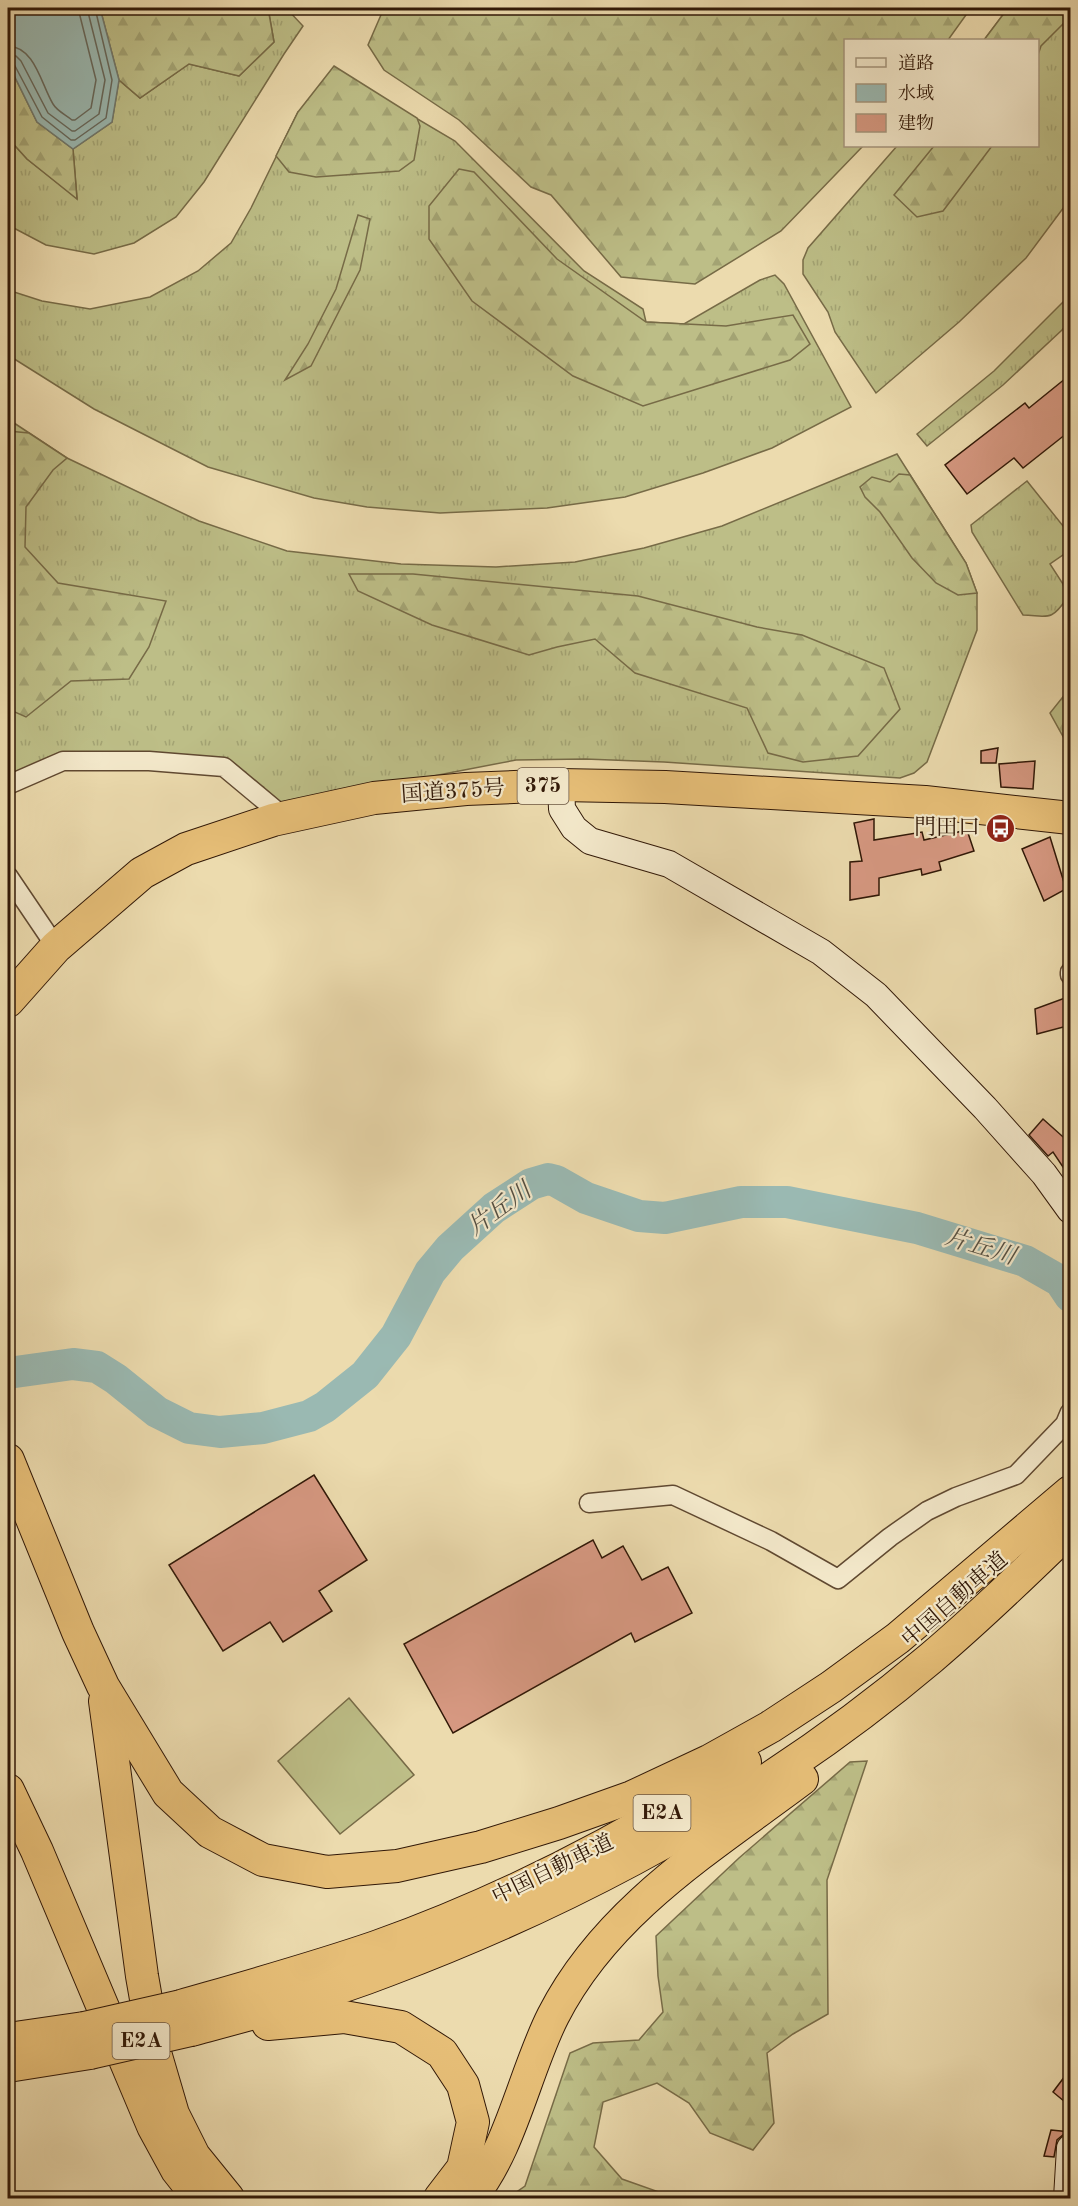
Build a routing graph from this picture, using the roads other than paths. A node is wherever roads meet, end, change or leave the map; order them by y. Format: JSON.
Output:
{"nodes":[{"id":1,"x":8,"y":785,"type":"edge"},
{"id":2,"x":561,"y":785,"type":"junction"},
{"id":3,"x":284,"y":817,"type":"junction"},
{"id":4,"x":1071,"y":818,"type":"edge"},
{"id":5,"x":8,"y":876,"type":"edge"},
{"id":6,"x":56,"y":947,"type":"junction"},
{"id":7,"x":8,"y":1001,"type":"edge"},
{"id":8,"x":1071,"y":1210,"type":"edge"},
{"id":9,"x":1071,"y":1412,"type":"edge"},
{"id":10,"x":8,"y":1460,"type":"edge"},
{"id":11,"x":1070,"y":1491,"type":"edge"},
{"id":12,"x":590,"y":1503,"type":"dead end"},
{"id":13,"x":1071,"y":1529,"type":"edge"},
{"id":14,"x":103,"y":1686,"type":"junction"},
{"id":15,"x":8,"y":1790,"type":"edge"},
{"id":16,"x":186,"y":2018,"type":"junction"},
{"id":17,"x":8,"y":2039,"type":"edge"},
{"id":18,"x":87,"y":2040,"type":"junction"},
{"id":19,"x":8,"y":2066,"type":"edge"},
{"id":20,"x":1071,"y":2148,"type":"edge"},
{"id":21,"x":199,"y":2199,"type":"edge"},
{"id":22,"x":228,"y":2199,"type":"edge"},
{"id":23,"x":441,"y":2199,"type":"edge"},
{"id":24,"x":470,"y":2199,"type":"edge"},
{"id":25,"x":1067,"y":2199,"type":"edge"}],
"edges":[{"from":1,"to":3,"type":"street"},
{"from":2,"to":3,"type":"highway","name":"国道375号","number":"375"},
{"from":2,"to":4,"type":"highway","name":"国道375号","number":"375"},
{"from":2,"to":8,"type":"street"},
{"from":3,"to":6,"type":"highway","name":"国道375号","number":"375"},
{"from":5,"to":6,"type":"street"},
{"from":6,"to":7,"type":"highway","name":"国道375号","number":"375"},
{"from":9,"to":12,"type":"street"},
{"from":10,"to":14,"type":"highway"},
{"from":11,"to":14,"type":"highway"},
{"from":11,"to":16,"type":"highway","name":"中国自動車道","number":"E2A"},
{"from":13,"to":16,"type":"highway","name":"中国自動車道","number":"E2A"},
{"from":13,"to":24,"type":"highway"},
{"from":14,"to":22,"type":"highway"},
{"from":15,"to":21,"type":"highway"},
{"from":16,"to":18,"type":"highway","name":"中国自動車道","number":"E2A","bridge":true},
{"from":16,"to":23,"type":"highway"},
{"from":17,"to":18,"type":"highway","name":"中国自動車道","number":"E2A"},
{"from":18,"to":19,"type":"highway","name":"中国自動車道","number":"E2A"},
{"from":20,"to":25,"type":"street"}]}
